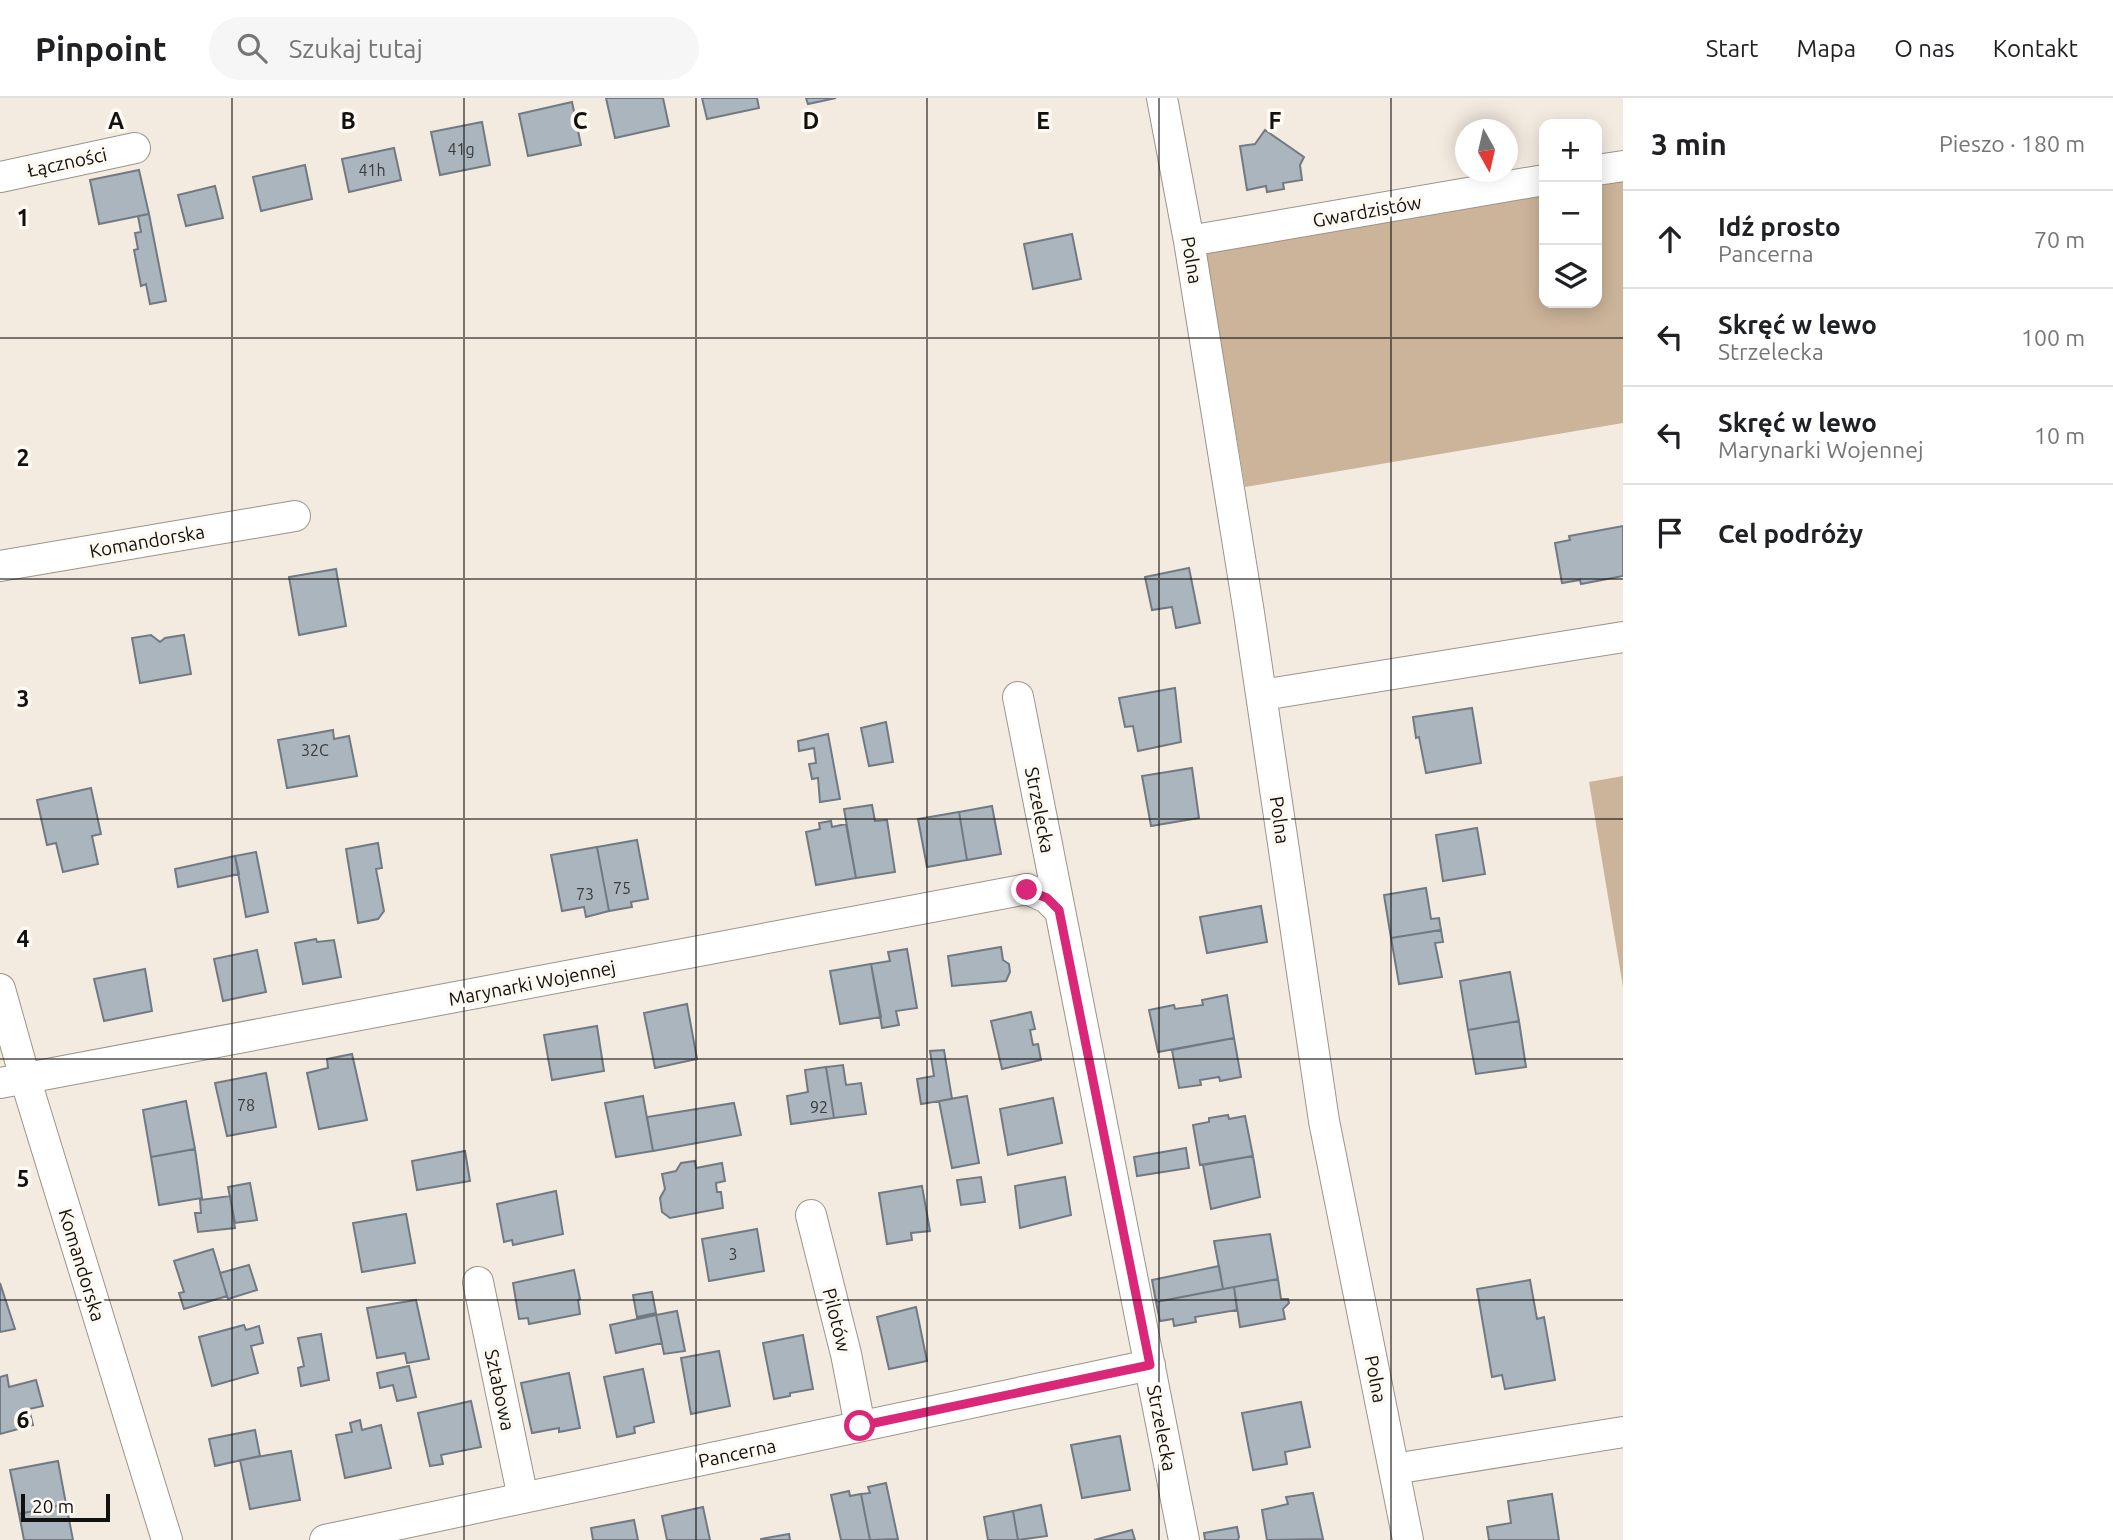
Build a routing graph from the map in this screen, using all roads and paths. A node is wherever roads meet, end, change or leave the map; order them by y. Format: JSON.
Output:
{"nodes":[{"id":1,"x":1162,"y":98,"type":"edge"},
{"id":2,"x":135,"y":148,"type":"dead end"},
{"id":3,"x":1623,"y":166,"type":"edge"},
{"id":4,"x":1602,"y":169,"type":"edge"},
{"id":5,"x":0,"y":177,"type":"edge"},
{"id":6,"x":1539,"y":181,"type":"edge"},
{"id":7,"x":1189,"y":241,"type":"junction"},
{"id":8,"x":295,"y":516,"type":"dead end"},
{"id":9,"x":0,"y":566,"type":"edge"},
{"id":10,"x":1623,"y":637,"type":"edge"},
{"id":11,"x":1262,"y":695,"type":"junction"},
{"id":12,"x":1018,"y":697,"type":"dead end"},
{"id":13,"x":1059,"y":910,"type":"junction"},
{"id":14,"x":0,"y":989,"type":"edge"},
{"id":15,"x":12,"y":1081,"type":"edge"},
{"id":16,"x":811,"y":1215,"type":"dead end"},
{"id":17,"x":478,"y":1282,"type":"dead end"},
{"id":18,"x":1150,"y":1365,"type":"junction"},
{"id":19,"x":860,"y":1426,"type":"junction"},
{"id":20,"x":1623,"y":1432,"type":"edge"},
{"id":21,"x":1394,"y":1469,"type":"junction"},
{"id":22,"x":523,"y":1498,"type":"junction"},
{"id":23,"x":167,"y":1540,"type":"edge"},
{"id":24,"x":324,"y":1540,"type":"edge"},
{"id":25,"x":1184,"y":1540,"type":"edge"},
{"id":26,"x":1408,"y":1540,"type":"edge"}],
"edges":[{"from":1,"to":7,"type":"street","name":"Polna"},
{"from":2,"to":5,"type":"street","name":"Łączności"},
{"from":3,"to":4,"type":"street"},
{"from":6,"to":7,"type":"street","name":"Gwardzistów"},
{"from":7,"to":11,"type":"street","name":"Polna"},
{"from":8,"to":9,"type":"street","name":"Komandorska"},
{"from":10,"to":11,"type":"street"},
{"from":11,"to":21,"type":"street","name":"Polna"},
{"from":12,"to":13,"type":"street","name":"Strzelecka"},
{"from":13,"to":15,"type":"street","name":"Marynarki Wojennej"},
{"from":13,"to":18,"type":"street","name":"Strzelecka"},
{"from":14,"to":15,"type":"street","name":"Komandorska"},
{"from":15,"to":23,"type":"street","name":"Komandorska"},
{"from":16,"to":19,"type":"street","name":"Pilotów"},
{"from":17,"to":22,"type":"street","name":"Sztabowa"},
{"from":18,"to":19,"type":"street","name":"Pancerna"},
{"from":18,"to":25,"type":"street","name":"Strzelecka"},
{"from":19,"to":22,"type":"street","name":"Pancerna"},
{"from":20,"to":21,"type":"street"},
{"from":21,"to":26,"type":"street","name":"Polna"},
{"from":22,"to":24,"type":"street","name":"Pancerna"}]}
